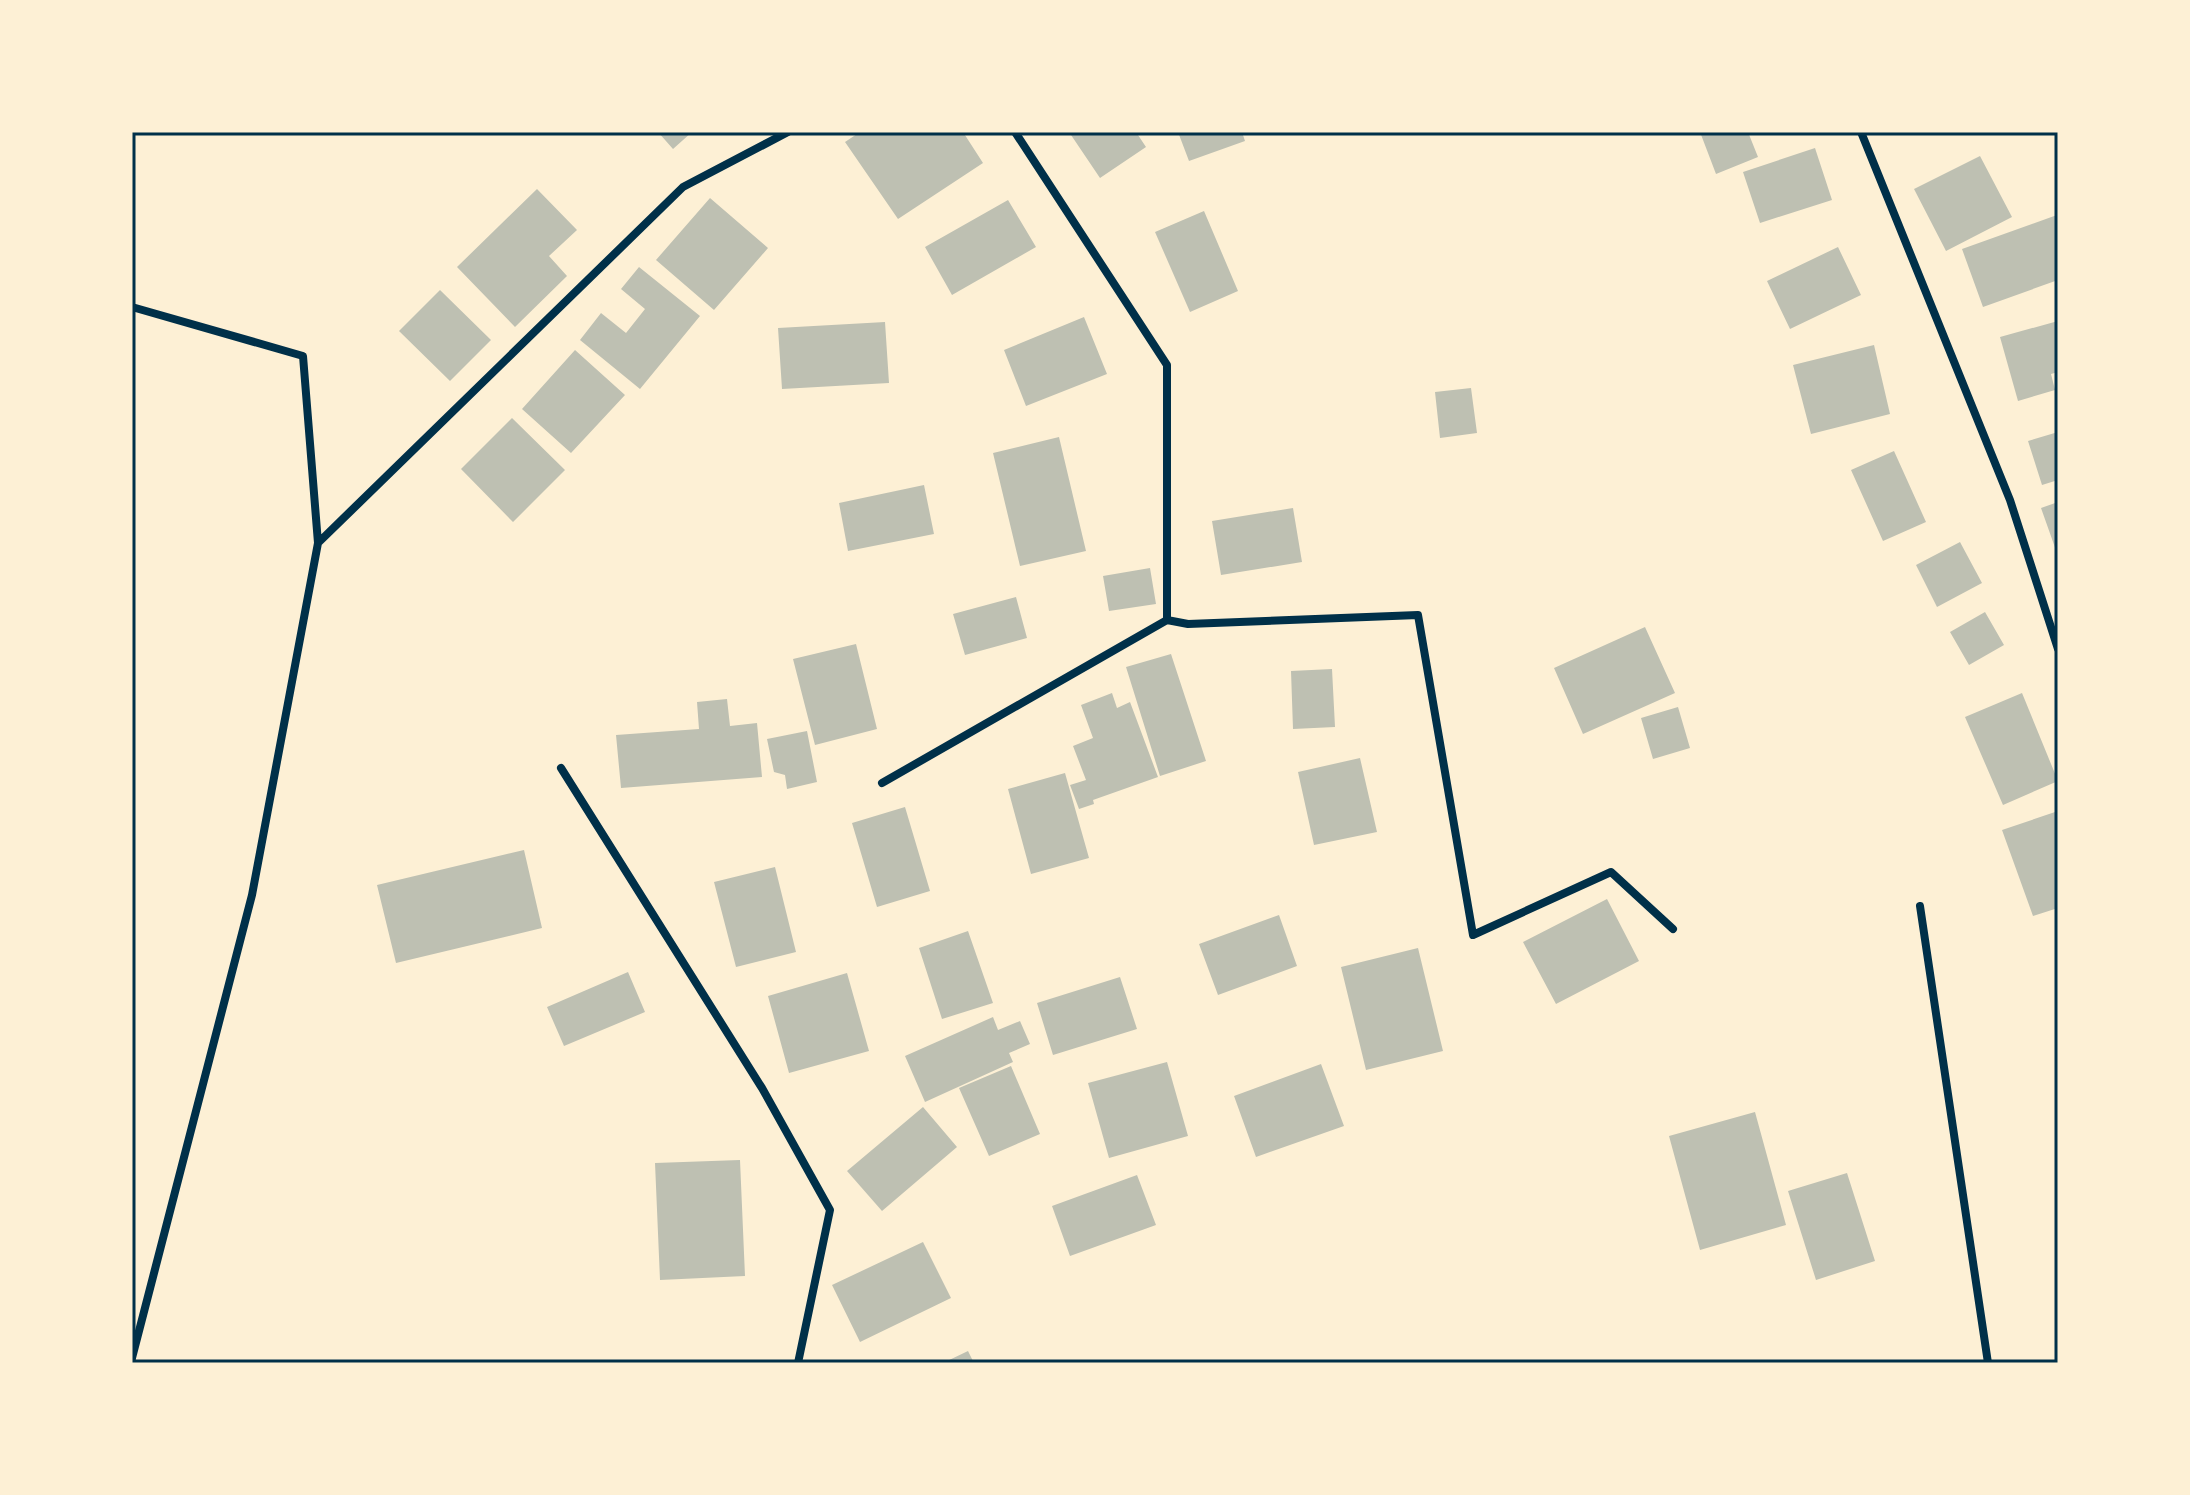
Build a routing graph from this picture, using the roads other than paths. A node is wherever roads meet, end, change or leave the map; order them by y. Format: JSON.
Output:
{"nodes":[{"id":1,"x":788,"y":132,"type":"edge"},
{"id":2,"x":1015,"y":132,"type":"edge"},
{"id":3,"x":1861,"y":132,"type":"edge"},
{"id":4,"x":132,"y":307,"type":"edge"},
{"id":5,"x":318,"y":543,"type":"junction"},
{"id":6,"x":1167,"y":620,"type":"junction"},
{"id":7,"x":2058,"y":649,"type":"edge"},
{"id":8,"x":561,"y":768,"type":"dead end"},
{"id":9,"x":882,"y":783,"type":"dead end"},
{"id":10,"x":1920,"y":906,"type":"dead end"},
{"id":11,"x":1673,"y":929,"type":"dead end"},
{"id":12,"x":132,"y":1358,"type":"edge"},
{"id":13,"x":798,"y":1363,"type":"edge"},
{"id":14,"x":1988,"y":1363,"type":"edge"}],
"edges":[{"from":1,"to":5,"type":"street"},
{"from":2,"to":6,"type":"street"},
{"from":3,"to":7,"type":"street"},
{"from":4,"to":5,"type":"street"},
{"from":5,"to":12,"type":"street"},
{"from":6,"to":9,"type":"street"},
{"from":6,"to":11,"type":"street"},
{"from":8,"to":13,"type":"street"},
{"from":10,"to":14,"type":"street"}]}
